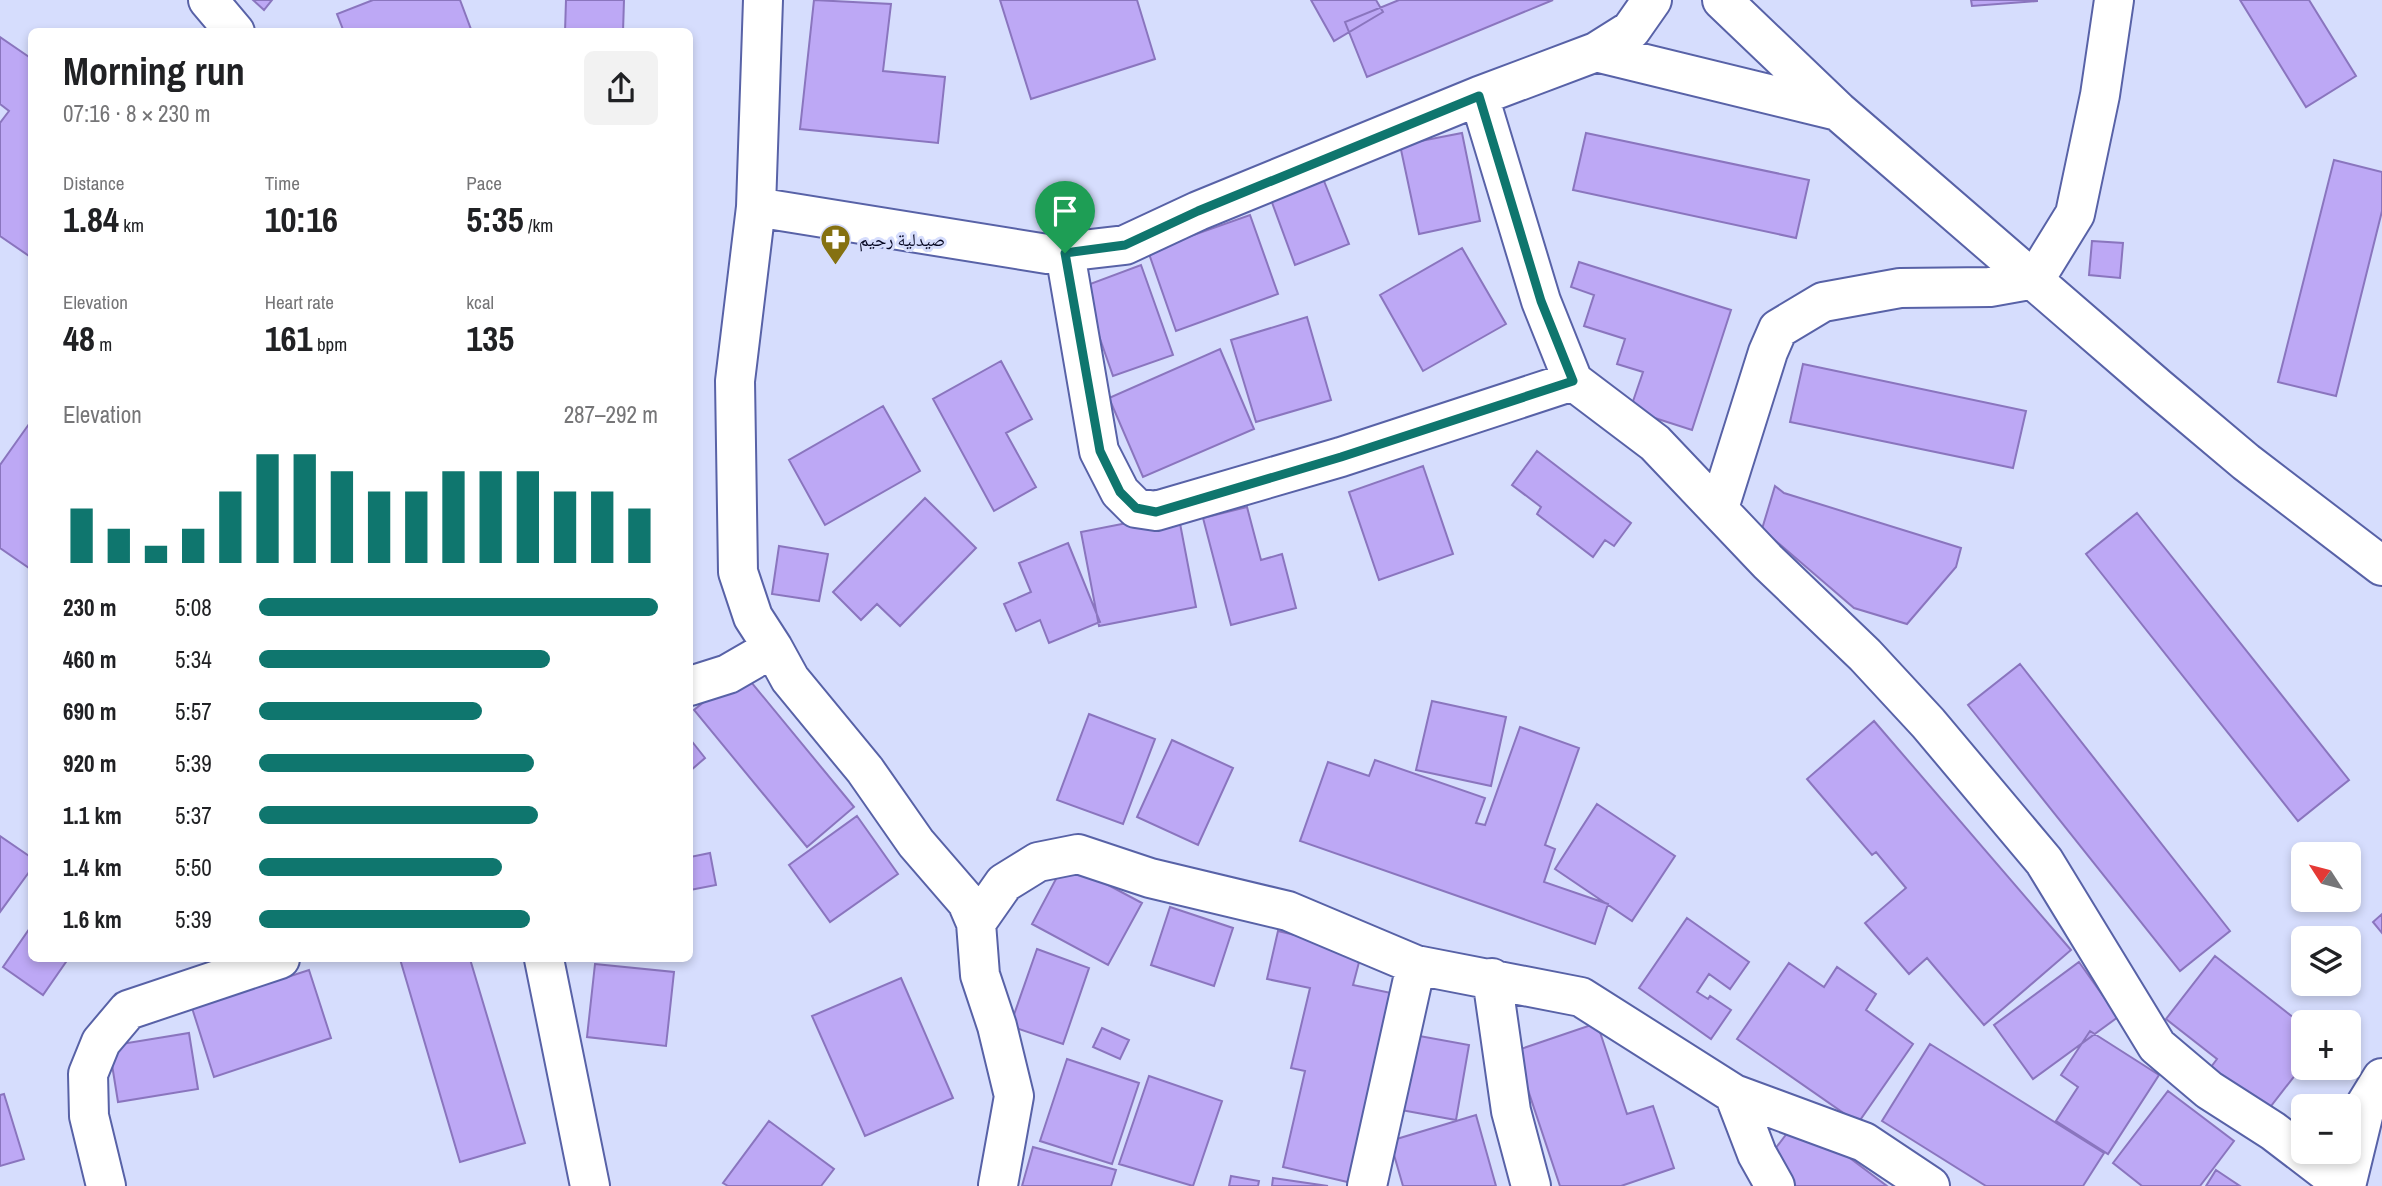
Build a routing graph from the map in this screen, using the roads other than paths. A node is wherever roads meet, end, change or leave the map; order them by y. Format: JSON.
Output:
{"nodes":[{"id":1,"x":208,"y":0,"type":"edge"},
{"id":2,"x":763,"y":0,"type":"edge"},
{"id":3,"x":1652,"y":0,"type":"edge"},
{"id":4,"x":1722,"y":0,"type":"edge"},
{"id":5,"x":2114,"y":0,"type":"edge"},
{"id":6,"x":232,"y":28,"type":"edge"},
{"id":7,"x":1596,"y":52,"type":"junction"},
{"id":8,"x":1479,"y":96,"type":"junction"},
{"id":9,"x":1838,"y":110,"type":"junction"},
{"id":10,"x":756,"y":207,"type":"junction"},
{"id":11,"x":1065,"y":253,"type":"junction"},
{"id":12,"x":2035,"y":279,"type":"junction"},
{"id":13,"x":1573,"y":381,"type":"junction"},
{"id":14,"x":1720,"y":508,"type":"junction"},
{"id":15,"x":2382,"y":566,"type":"edge"},
{"id":16,"x":773,"y":648,"type":"junction"},
{"id":17,"x":693,"y":685,"type":"edge"},
{"id":18,"x":976,"y":923,"type":"junction"},
{"id":19,"x":271,"y":962,"type":"edge"},
{"id":20,"x":545,"y":962,"type":"edge"},
{"id":21,"x":1416,"y":965,"type":"junction"},
{"id":22,"x":1492,"y":978,"type":"junction"},
{"id":23,"x":2382,"y":1078,"type":"edge"},
{"id":24,"x":1734,"y":1094,"type":"junction"},
{"id":25,"x":998,"y":1185,"type":"edge"},
{"id":26,"x":106,"y":1186,"type":"edge"},
{"id":27,"x":590,"y":1186,"type":"edge"},
{"id":28,"x":1367,"y":1186,"type":"edge"},
{"id":29,"x":1531,"y":1186,"type":"edge"},
{"id":30,"x":1775,"y":1186,"type":"edge"},
{"id":31,"x":1930,"y":1186,"type":"edge"},
{"id":32,"x":2346,"y":1186,"type":"edge"}],
"edges":[{"from":1,"to":6,"type":"street"},
{"from":2,"to":10,"type":"street"},
{"from":3,"to":7,"type":"street"},
{"from":4,"to":9,"type":"street"},
{"from":5,"to":12,"type":"street"},
{"from":7,"to":8,"type":"street"},
{"from":7,"to":9,"type":"street"},
{"from":8,"to":11,"type":"street"},
{"from":8,"to":13,"type":"street"},
{"from":9,"to":12,"type":"street"},
{"from":10,"to":11,"type":"street"},
{"from":10,"to":16,"type":"street"},
{"from":11,"to":13,"type":"street"},
{"from":12,"to":14,"type":"street"},
{"from":12,"to":15,"type":"street"},
{"from":13,"to":14,"type":"street"},
{"from":14,"to":32,"type":"street"},
{"from":16,"to":17,"type":"street"},
{"from":16,"to":18,"type":"street"},
{"from":18,"to":21,"type":"street"},
{"from":18,"to":25,"type":"street"},
{"from":19,"to":26,"type":"street"},
{"from":20,"to":27,"type":"street"},
{"from":21,"to":22,"type":"street"},
{"from":21,"to":28,"type":"street"},
{"from":22,"to":24,"type":"street"},
{"from":22,"to":29,"type":"street"},
{"from":23,"to":32,"type":"street"},
{"from":24,"to":30,"type":"street"},
{"from":24,"to":31,"type":"street"}]}
